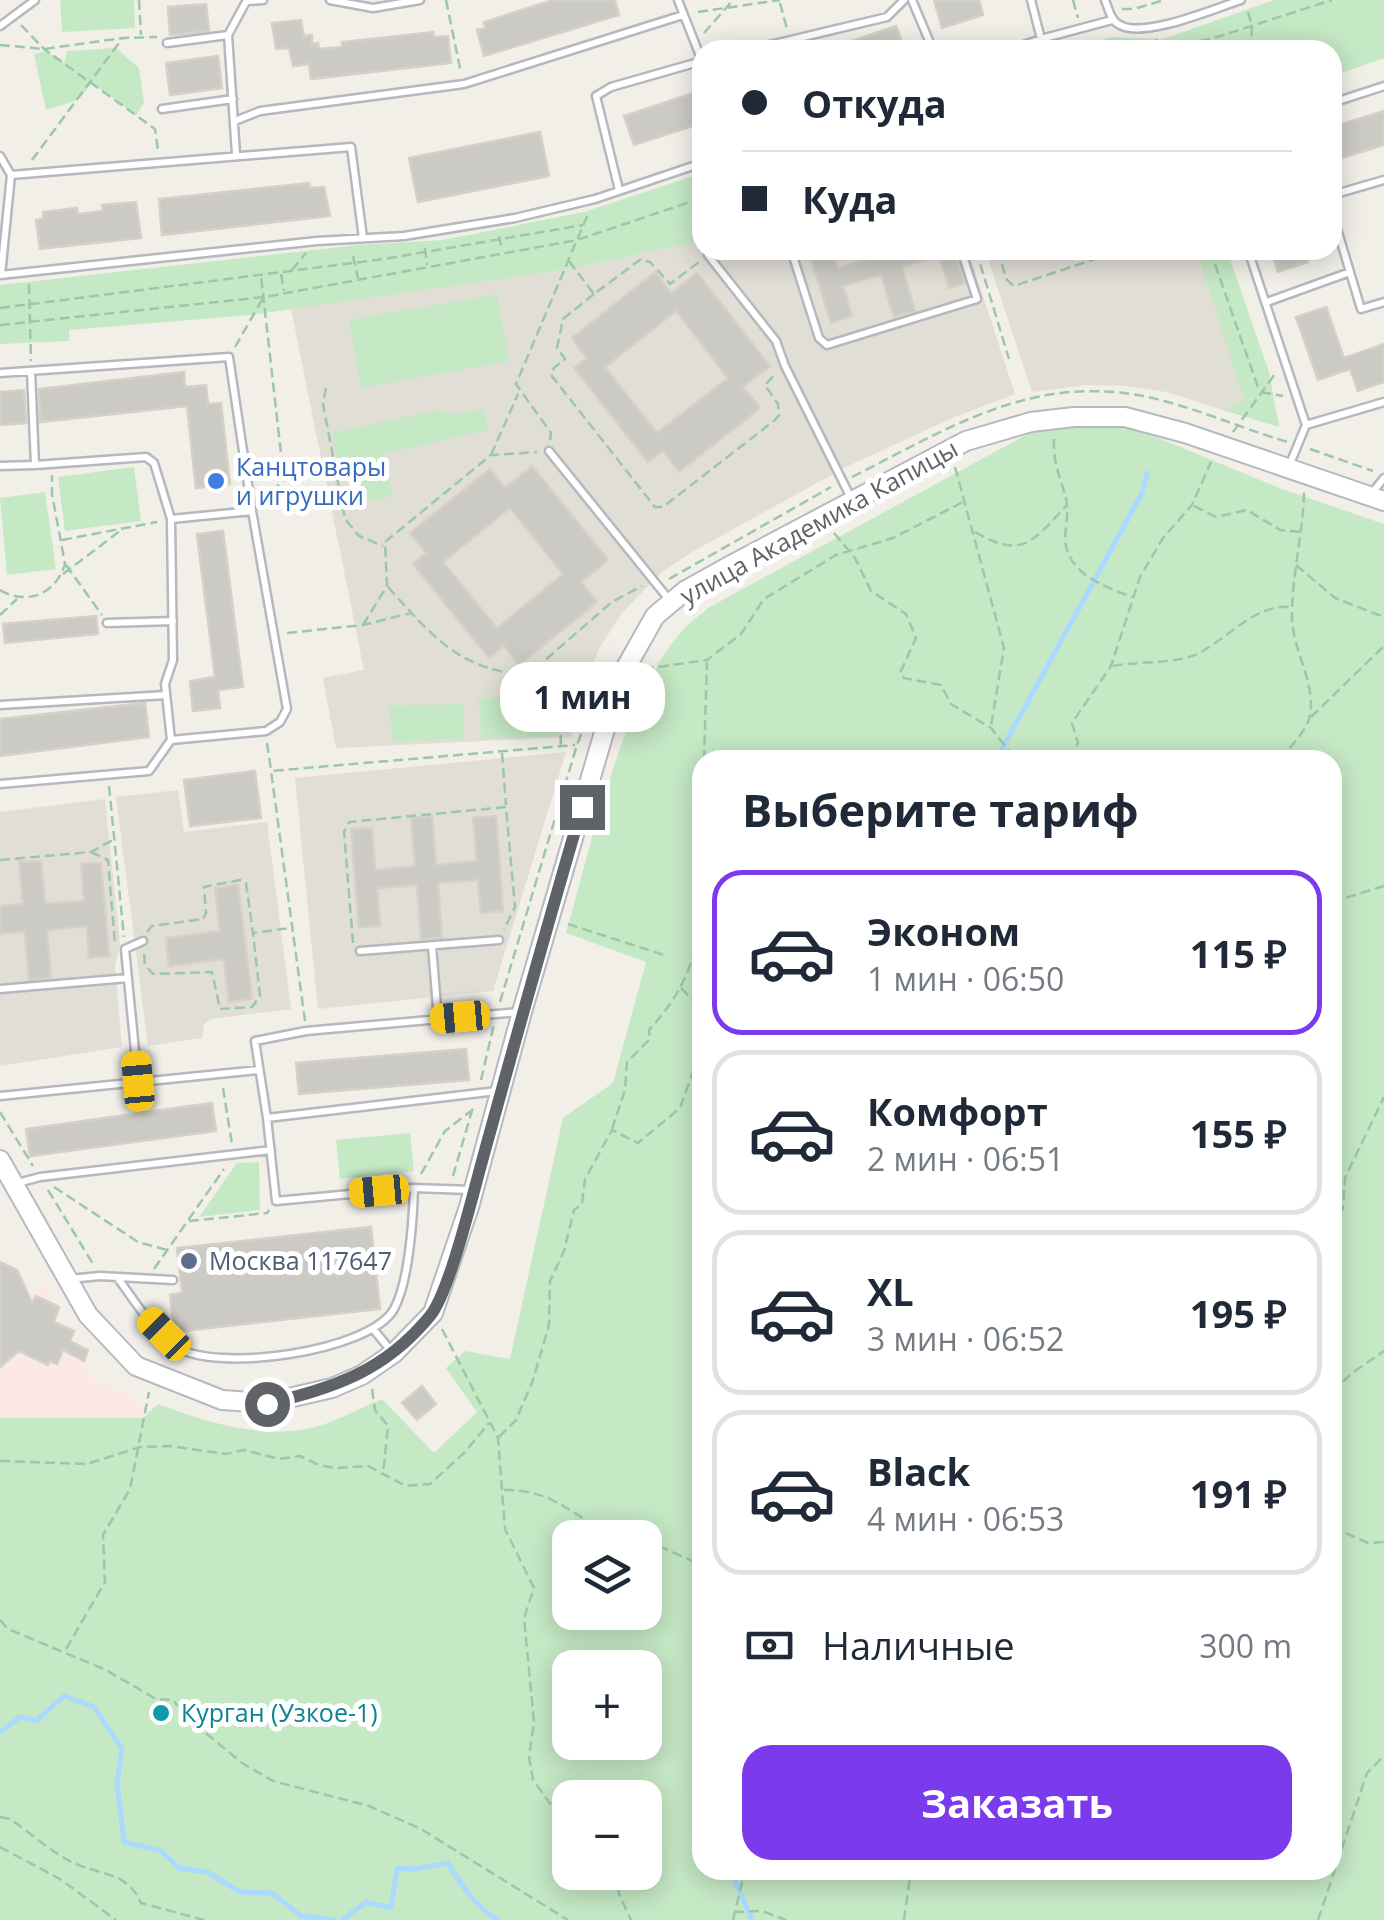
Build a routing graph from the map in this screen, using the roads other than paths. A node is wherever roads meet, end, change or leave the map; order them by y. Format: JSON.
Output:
{"nodes":[{"id":1,"x":35,"y":0,"type":"edge"},
{"id":2,"x":263,"y":0,"type":"edge"},
{"id":3,"x":330,"y":0,"type":"edge"},
{"id":4,"x":420,"y":0,"type":"edge"},
{"id":5,"x":678,"y":0,"type":"edge"},
{"id":6,"x":904,"y":0,"type":"edge"},
{"id":7,"x":912,"y":0,"type":"edge"},
{"id":8,"x":1031,"y":0,"type":"edge"},
{"id":9,"x":1105,"y":0,"type":"edge"},
{"id":10,"x":1241,"y":0,"type":"edge"},
{"id":11,"x":247,"y":1,"type":"edge"},
{"id":12,"x":684,"y":15,"type":"junction"},
{"id":13,"x":1112,"y":20,"type":"junction"},
{"id":14,"x":0,"y":26,"type":"edge"},
{"id":15,"x":228,"y":35,"type":"junction"},
{"id":16,"x":1042,"y":38,"type":"junction"},
{"id":17,"x":693,"y":40,"type":"edge"},
{"id":18,"x":790,"y":40,"type":"edge"},
{"id":19,"x":929,"y":40,"type":"edge"},
{"id":20,"x":1036,"y":40,"type":"edge"},
{"id":21,"x":167,"y":42,"type":"road end"},
{"id":22,"x":692,"y":64,"type":"edge"},
{"id":23,"x":1384,"y":86,"type":"edge"},
{"id":24,"x":233,"y":99,"type":"junction"},
{"id":25,"x":1342,"y":100,"type":"edge"},
{"id":26,"x":162,"y":109,"type":"dead end"},
{"id":27,"x":235,"y":121,"type":"junction"},
{"id":28,"x":236,"y":154,"type":"junction"},
{"id":29,"x":0,"y":156,"type":"edge"},
{"id":30,"x":692,"y":166,"type":"edge"},
{"id":31,"x":11,"y":174,"type":"junction"},
{"id":32,"x":1384,"y":180,"type":"edge"},
{"id":33,"x":618,"y":190,"type":"junction"},
{"id":34,"x":1342,"y":193,"type":"edge"},
{"id":35,"x":363,"y":238,"type":"junction"},
{"id":36,"x":1342,"y":245,"type":"edge"},
{"id":37,"x":712,"y":260,"type":"edge"},
{"id":38,"x":795,"y":260,"type":"edge"},
{"id":39,"x":964,"y":260,"type":"edge"},
{"id":40,"x":1251,"y":260,"type":"edge"},
{"id":41,"x":1350,"y":272,"type":"junction"},
{"id":42,"x":1,"y":276,"type":"edge"},
{"id":43,"x":1266,"y":302,"type":"junction"},
{"id":44,"x":1384,"y":302,"type":"edge"},
{"id":45,"x":31,"y":371,"type":"junction"},
{"id":46,"x":0,"y":373,"type":"edge"},
{"id":47,"x":1384,"y":402,"type":"edge"},
{"id":48,"x":1306,"y":425,"type":"junction"},
{"id":49,"x":549,"y":451,"type":"road end"},
{"id":50,"x":35,"y":465,"type":"junction"},
{"id":51,"x":0,"y":466,"type":"edge"},
{"id":52,"x":1288,"y":468,"type":"junction"},
{"id":53,"x":1384,"y":477,"type":"edge"},
{"id":54,"x":1376,"y":498,"type":"edge"},
{"id":55,"x":853,"y":501,"type":"junction"},
{"id":56,"x":252,"y":510,"type":"junction"},
{"id":57,"x":171,"y":519,"type":"junction"},
{"id":58,"x":666,"y":595,"type":"junction"},
{"id":59,"x":173,"y":621,"type":"junction"},
{"id":60,"x":107,"y":622,"type":"road end"},
{"id":61,"x":166,"y":694,"type":"junction"},
{"id":62,"x":0,"y":705,"type":"edge"},
{"id":63,"x":171,"y":740,"type":"junction"},
{"id":64,"x":0,"y":784,"type":"edge"},
{"id":65,"x":499,"y":940,"type":"road end"},
{"id":66,"x":143,"y":941,"type":"road end"},
{"id":67,"x":432,"y":946,"type":"junction"},
{"id":68,"x":360,"y":952,"type":"road end"},
{"id":69,"x":128,"y":978,"type":"junction"},
{"id":70,"x":0,"y":989,"type":"edge"},
{"id":71,"x":522,"y":1012,"type":"junction"},
{"id":72,"x":438,"y":1019,"type":"junction"},
{"id":73,"x":259,"y":1070,"type":"junction"},
{"id":74,"x":138,"y":1081,"type":"junction"},
{"id":75,"x":501,"y":1090,"type":"junction"},
{"id":76,"x":0,"y":1096,"type":"edge"},
{"id":77,"x":267,"y":1118,"type":"junction"},
{"id":78,"x":271,"y":1150,"type":"junction"},
{"id":79,"x":0,"y":1160,"type":"edge"},
{"id":80,"x":13,"y":1184,"type":"junction"},
{"id":81,"x":414,"y":1188,"type":"junction"},
{"id":82,"x":474,"y":1191,"type":"junction"},
{"id":83,"x":117,"y":1276,"type":"junction"},
{"id":84,"x":68,"y":1279,"type":"junction"},
{"id":85,"x":173,"y":1280,"type":"dead end"},
{"id":86,"x":374,"y":1330,"type":"junction"},
{"id":87,"x":394,"y":1353,"type":"junction"}],
"edges":[{"from":1,"to":14,"type":"lane"},
{"from":2,"to":11,"type":"lane"},
{"from":3,"to":4,"type":"lane"},
{"from":5,"to":12,"type":"lane"},
{"from":6,"to":18,"type":"lane"},
{"from":7,"to":19,"type":"lane"},
{"from":8,"to":16,"type":"lane"},
{"from":9,"to":13,"type":"lane"},
{"from":10,"to":13,"type":"lane"},
{"from":11,"to":15,"type":"lane"},
{"from":12,"to":17,"type":"lane"},
{"from":12,"to":27,"type":"lane"},
{"from":13,"to":16,"type":"lane"},
{"from":15,"to":21,"type":"lane"},
{"from":15,"to":24,"type":"lane"},
{"from":16,"to":20,"type":"lane"},
{"from":22,"to":33,"type":"lane"},
{"from":23,"to":25,"type":"lane"},
{"from":24,"to":26,"type":"lane"},
{"from":24,"to":27,"type":"lane"},
{"from":27,"to":28,"type":"lane"},
{"from":28,"to":31,"type":"lane"},
{"from":28,"to":35,"type":"lane"},
{"from":29,"to":31,"type":"lane"},
{"from":30,"to":33,"type":"lane"},
{"from":31,"to":42,"type":"lane"},
{"from":32,"to":34,"type":"lane"},
{"from":33,"to":35,"type":"lane"},
{"from":35,"to":42,"type":"lane"},
{"from":36,"to":41,"type":"lane"},
{"from":37,"to":55,"type":"lane"},
{"from":38,"to":39,"type":"lane"},
{"from":40,"to":43,"type":"lane"},
{"from":41,"to":43,"type":"lane"},
{"from":41,"to":44,"type":"lane"},
{"from":43,"to":48,"type":"lane"},
{"from":45,"to":46,"type":"lane"},
{"from":45,"to":50,"type":"lane"},
{"from":45,"to":56,"type":"lane"},
{"from":47,"to":48,"type":"lane"},
{"from":48,"to":52,"type":"lane"},
{"from":49,"to":58,"type":"lane"},
{"from":50,"to":51,"type":"lane"},
{"from":50,"to":57,"type":"lane"},
{"from":52,"to":54,"type":"street","name":"улица Академика Капицы"},
{"from":52,"to":55,"type":"street","name":"улица Академика Капицы"},
{"from":53,"to":54,"type":"lane"},
{"from":55,"to":58,"type":"street","name":"улица Академика Капицы"},
{"from":56,"to":57,"type":"lane"},
{"from":56,"to":63,"type":"lane"},
{"from":57,"to":59,"type":"lane"},
{"from":58,"to":71,"type":"street","name":"улица Академика Капицы"},
{"from":59,"to":60,"type":"lane"},
{"from":59,"to":61,"type":"lane"},
{"from":61,"to":62,"type":"lane"},
{"from":61,"to":63,"type":"lane"},
{"from":63,"to":64,"type":"lane"},
{"from":65,"to":67,"type":"lane"},
{"from":66,"to":69,"type":"lane"},
{"from":67,"to":68,"type":"lane"},
{"from":67,"to":72,"type":"lane"},
{"from":69,"to":70,"type":"lane"},
{"from":69,"to":74,"type":"lane"},
{"from":71,"to":72,"type":"lane"},
{"from":71,"to":75,"type":"street","name":"улица Академика Капицы"},
{"from":72,"to":73,"type":"lane"},
{"from":73,"to":74,"type":"lane"},
{"from":73,"to":77,"type":"lane"},
{"from":74,"to":76,"type":"lane"},
{"from":75,"to":77,"type":"lane"},
{"from":75,"to":82,"type":"street","name":"улица Академика Капицы"},
{"from":77,"to":78,"type":"lane"},
{"from":78,"to":80,"type":"lane"},
{"from":78,"to":81,"type":"lane"},
{"from":79,"to":80,"type":"street","name":"улица Академика Капицы"},
{"from":80,"to":84,"type":"street","name":"улица Академика Капицы"},
{"from":81,"to":82,"type":"lane"},
{"from":81,"to":86,"type":"lane"},
{"from":82,"to":87,"type":"street","name":"улица Академика Капицы"},
{"from":83,"to":84,"type":"lane"},
{"from":83,"to":85,"type":"lane"},
{"from":83,"to":86,"type":"lane"},
{"from":84,"to":87,"type":"street","name":"улица Академика Капицы"},
{"from":86,"to":87,"type":"lane"}]}
